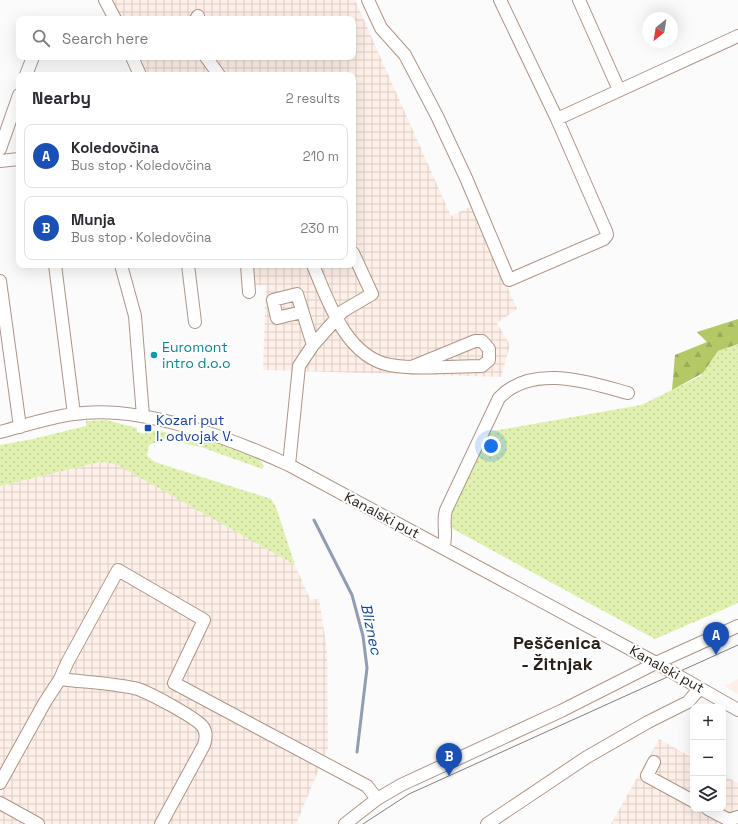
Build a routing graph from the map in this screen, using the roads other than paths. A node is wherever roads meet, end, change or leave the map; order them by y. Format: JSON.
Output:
{"nodes":[{"id":1,"x":105,"y":0,"type":"edge"},
{"id":2,"x":368,"y":0,"type":"edge"},
{"id":3,"x":500,"y":0,"type":"edge"},
{"id":4,"x":579,"y":0,"type":"edge"},
{"id":5,"x":113,"y":16,"type":"edge"},
{"id":6,"x":738,"y":36,"type":"edge"},
{"id":7,"x":32,"y":60,"type":"edge"},
{"id":8,"x":133,"y":60,"type":"edge"},
{"id":9,"x":208,"y":60,"type":"edge"},
{"id":10,"x":27,"y":72,"type":"edge"},
{"id":11,"x":139,"y":72,"type":"edge"},
{"id":12,"x":217,"y":72,"type":"edge"},
{"id":13,"x":619,"y":90,"type":"junction"},
{"id":14,"x":16,"y":104,"type":"edge"},
{"id":15,"x":556,"y":119,"type":"junction"},
{"id":16,"x":0,"y":149,"type":"edge"},
{"id":17,"x":16,"y":159,"type":"edge"},
{"id":18,"x":0,"y":161,"type":"edge"},
{"id":19,"x":356,"y":259,"type":"edge"},
{"id":20,"x":55,"y":268,"type":"edge"},
{"id":21,"x":122,"y":268,"type":"edge"},
{"id":22,"x":188,"y":268,"type":"edge"},
{"id":23,"x":247,"y":268,"type":"edge"},
{"id":24,"x":314,"y":268,"type":"edge"},
{"id":25,"x":0,"y":281,"type":"edge"},
{"id":26,"x":249,"y":292,"type":"dead end"},
{"id":27,"x":302,"y":312,"type":"dead end"},
{"id":28,"x":337,"y":318,"type":"junction"},
{"id":29,"x":195,"y":322,"type":"dead end"},
{"id":30,"x":313,"y":345,"type":"junction"},
{"id":31,"x":414,"y":366,"type":"junction"},
{"id":32,"x":628,"y":393,"type":"dead end"},
{"id":33,"x":74,"y":414,"type":"junction"},
{"id":34,"x":143,"y":416,"type":"junction"},
{"id":35,"x":20,"y":427,"type":"junction"},
{"id":36,"x":0,"y":432,"type":"edge"},
{"id":37,"x":289,"y":465,"type":"junction"},
{"id":38,"x":443,"y":548,"type":"junction"},
{"id":39,"x":738,"y":626,"type":"edge"},
{"id":40,"x":656,"y":663,"type":"junction"},
{"id":41,"x":60,"y":679,"type":"junction"},
{"id":42,"x":174,"y":683,"type":"junction"},
{"id":43,"x":700,"y":688,"type":"junction"},
{"id":44,"x":164,"y":702,"type":"junction"},
{"id":45,"x":738,"y":710,"type":"edge"},
{"id":46,"x":654,"y":762,"type":"dead end"},
{"id":47,"x":0,"y":783,"type":"edge"},
{"id":48,"x":377,"y":799,"type":"junction"},
{"id":49,"x":690,"y":799,"type":"edge"},
{"id":50,"x":0,"y":803,"type":"edge"},
{"id":51,"x":714,"y":812,"type":"edge"},
{"id":52,"x":738,"y":817,"type":"edge"},
{"id":53,"x":38,"y":824,"type":"edge"},
{"id":54,"x":160,"y":824,"type":"edge"},
{"id":55,"x":345,"y":824,"type":"edge"},
{"id":56,"x":487,"y":824,"type":"edge"}],
"edges":[{"from":1,"to":5,"type":"street"},
{"from":2,"to":15,"type":"street"},
{"from":3,"to":15,"type":"street"},
{"from":4,"to":13,"type":"street"},
{"from":6,"to":13,"type":"street"},
{"from":7,"to":10,"type":"street"},
{"from":8,"to":11,"type":"street"},
{"from":9,"to":12,"type":"street"},
{"from":13,"to":15,"type":"street"},
{"from":14,"to":16,"type":"street"},
{"from":17,"to":18,"type":"street"},
{"from":19,"to":28,"type":"street"},
{"from":20,"to":33,"type":"street"},
{"from":21,"to":34,"type":"street"},
{"from":22,"to":29,"type":"street"},
{"from":23,"to":26,"type":"street"},
{"from":24,"to":28,"type":"street"},
{"from":25,"to":35,"type":"street"},
{"from":27,"to":30,"type":"street"},
{"from":28,"to":30,"type":"street"},
{"from":28,"to":31,"type":"street"},
{"from":30,"to":37,"type":"street"},
{"from":31,"to":31,"type":"street"},
{"from":32,"to":38,"type":"street"},
{"from":33,"to":34,"type":"street","name":"Kanalski put"},
{"from":33,"to":35,"type":"street","name":"Kanalski put"},
{"from":34,"to":37,"type":"street","name":"Kanalski put"},
{"from":35,"to":36,"type":"street","name":"Kanalski put"},
{"from":37,"to":38,"type":"street","name":"Kanalski put"},
{"from":38,"to":40,"type":"street","name":"Kanalski put"},
{"from":39,"to":40,"type":"street"},
{"from":40,"to":43,"type":"street","name":"Kanalski put"},
{"from":40,"to":48,"type":"street"},
{"from":41,"to":42,"type":"street"},
{"from":41,"to":44,"type":"street"},
{"from":41,"to":47,"type":"street"},
{"from":42,"to":44,"type":"street"},
{"from":42,"to":48,"type":"street"},
{"from":43,"to":45,"type":"street","name":"Kanalski put"},
{"from":43,"to":56,"type":"street"},
{"from":44,"to":54,"type":"street"},
{"from":46,"to":49,"type":"street"},
{"from":48,"to":55,"type":"street"},
{"from":50,"to":53,"type":"street"},
{"from":51,"to":52,"type":"street"}]}
